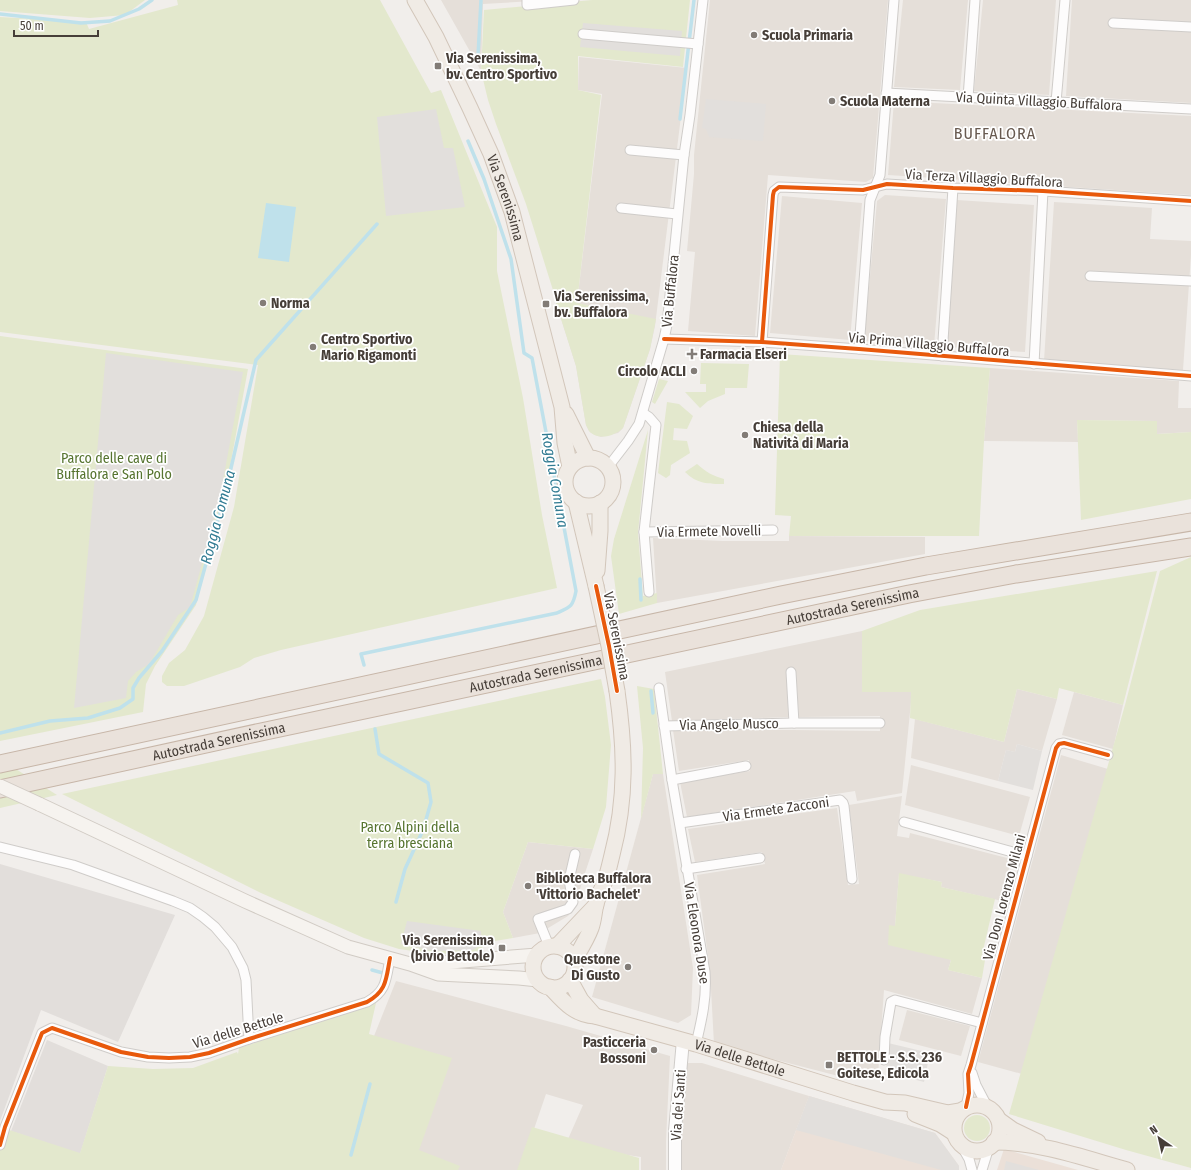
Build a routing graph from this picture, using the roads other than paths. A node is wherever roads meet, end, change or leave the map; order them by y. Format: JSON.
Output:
{"nodes":[{"id":1,"x":415,"y":0,"type":"edge"},
{"id":2,"x":527,"y":0,"type":"edge"},
{"id":3,"x":574,"y":0,"type":"edge"},
{"id":4,"x":703,"y":0,"type":"edge"},
{"id":5,"x":894,"y":0,"type":"edge"},
{"id":6,"x":975,"y":0,"type":"edge"},
{"id":7,"x":1065,"y":0,"type":"edge"},
{"id":8,"x":1113,"y":24,"type":"dead end"},
{"id":9,"x":1191,"y":27,"type":"edge"},
{"id":10,"x":583,"y":34,"type":"dead end"},
{"id":11,"x":698,"y":44,"type":"junction"},
{"id":12,"x":886,"y":93,"type":"junction"},
{"id":13,"x":968,"y":98,"type":"junction"},
{"id":14,"x":1056,"y":102,"type":"junction"},
{"id":15,"x":1191,"y":109,"type":"edge"},
{"id":16,"x":630,"y":150,"type":"dead end"},
{"id":17,"x":684,"y":155,"type":"junction"},
{"id":18,"x":875,"y":187,"type":"junction"},
{"id":19,"x":953,"y":188,"type":"junction"},
{"id":20,"x":1043,"y":191,"type":"junction"},
{"id":21,"x":1191,"y":202,"type":"edge"},
{"id":22,"x":621,"y":208,"type":"dead end"},
{"id":23,"x":677,"y":214,"type":"junction"},
{"id":24,"x":1090,"y":276,"type":"dead end"},
{"id":25,"x":1191,"y":281,"type":"edge"},
{"id":26,"x":664,"y":339,"type":"junction"},
{"id":27,"x":762,"y":342,"type":"junction"},
{"id":28,"x":859,"y":349,"type":"junction"},
{"id":29,"x":942,"y":356,"type":"junction"},
{"id":30,"x":1034,"y":364,"type":"junction"},
{"id":31,"x":1191,"y":376,"type":"edge"},
{"id":32,"x":562,"y":407,"type":"junction"},
{"id":33,"x":643,"y":413,"type":"junction"},
{"id":34,"x":588,"y":458,"type":"junction"},
{"id":35,"x":570,"y":466,"type":"junction"},
{"id":36,"x":608,"y":467,"type":"junction"},
{"id":37,"x":576,"y":502,"type":"junction"},
{"id":38,"x":600,"y":503,"type":"junction"},
{"id":39,"x":1191,"y":522,"type":"edge"},
{"id":40,"x":773,"y":530,"type":"dead end"},
{"id":41,"x":644,"y":532,"type":"junction"},
{"id":42,"x":1191,"y":547,"type":"edge"},
{"id":43,"x":596,"y":586,"type":"junction"},
{"id":44,"x":649,"y":592,"type":"dead end"},
{"id":45,"x":791,"y":672,"type":"dead end"},
{"id":46,"x":659,"y":688,"type":"dead end"},
{"id":47,"x":794,"y":723,"type":"junction"},
{"id":48,"x":880,"y":723,"type":"dead end"},
{"id":49,"x":664,"y":726,"type":"junction"},
{"id":50,"x":1108,"y":755,"type":"dead end"},
{"id":51,"x":0,"y":764,"type":"edge"},
{"id":52,"x":746,"y":766,"type":"dead end"},
{"id":53,"x":672,"y":780,"type":"junction"},
{"id":54,"x":0,"y":786,"type":"edge"},
{"id":55,"x":0,"y":789,"type":"edge"},
{"id":56,"x":904,"y":822,"type":"dead end"},
{"id":57,"x":680,"y":823,"type":"junction"},
{"id":58,"x":0,"y":847,"type":"edge"},
{"id":59,"x":576,"y":854,"type":"dead end"},
{"id":60,"x":1027,"y":856,"type":"junction"},
{"id":61,"x":760,"y":858,"type":"dead end"},
{"id":62,"x":686,"y":869,"type":"junction"},
{"id":63,"x":852,"y":879,"type":"dead end"},
{"id":64,"x":596,"y":905,"type":"junction"},
{"id":65,"x":548,"y":949,"type":"junction"},
{"id":66,"x":390,"y":958,"type":"junction"},
{"id":67,"x":574,"y":960,"type":"junction"},
{"id":68,"x":410,"y":964,"type":"junction"},
{"id":69,"x":570,"y":980,"type":"junction"},
{"id":70,"x":544,"y":984,"type":"junction"},
{"id":71,"x":595,"y":1016,"type":"junction"},
{"id":72,"x":982,"y":1023,"type":"junction"},
{"id":73,"x":249,"y":1039,"type":"junction"},
{"id":74,"x":690,"y":1042,"type":"junction"},
{"id":75,"x":884,"y":1060,"type":"dead end"},
{"id":76,"x":970,"y":1068,"type":"junction"},
{"id":77,"x":885,"y":1102,"type":"junction"},
{"id":78,"x":988,"y":1108,"type":"junction"},
{"id":79,"x":963,"y":1109,"type":"junction"},
{"id":80,"x":999,"y":1120,"type":"junction"},
{"id":81,"x":958,"y":1139,"type":"junction"},
{"id":82,"x":0,"y":1145,"type":"edge"},
{"id":83,"x":992,"y":1145,"type":"junction"},
{"id":84,"x":1058,"y":1150,"type":"junction"},
{"id":85,"x":675,"y":1170,"type":"edge"},
{"id":86,"x":972,"y":1170,"type":"edge"},
{"id":87,"x":982,"y":1170,"type":"edge"},
{"id":88,"x":1127,"y":1170,"type":"edge"}],
"edges":[{"from":1,"to":32,"type":"main road","name":"Via Serenissima"},
{"from":2,"to":3,"type":"street"},
{"from":4,"to":11,"type":"street","name":"Via Buffalora"},
{"from":5,"to":12,"type":"street"},
{"from":6,"to":13,"type":"street"},
{"from":7,"to":14,"type":"street"},
{"from":8,"to":9,"type":"street"},
{"from":10,"to":11,"type":"street"},
{"from":11,"to":17,"type":"street","name":"Via Buffalora"},
{"from":12,"to":13,"type":"street","name":"Via Quinta Villaggio Buffalora"},
{"from":12,"to":18,"type":"street"},
{"from":13,"to":14,"type":"street","name":"Via Quinta Villaggio Buffalora"},
{"from":14,"to":15,"type":"street","name":"Via Quinta Villaggio Buffalora"},
{"from":16,"to":17,"type":"street"},
{"from":17,"to":23,"type":"street","name":"Via Buffalora"},
{"from":18,"to":19,"type":"street","name":"Via Terza Villaggio Buffalora"},
{"from":18,"to":27,"type":"street","name":"Via Terza Villaggio Buffalora"},
{"from":18,"to":28,"type":"street"},
{"from":19,"to":20,"type":"street","name":"Via Terza Villaggio Buffalora"},
{"from":19,"to":29,"type":"street"},
{"from":20,"to":21,"type":"street","name":"Via Terza Villaggio Buffalora"},
{"from":20,"to":30,"type":"street"},
{"from":22,"to":23,"type":"street"},
{"from":23,"to":26,"type":"street","name":"Via Buffalora"},
{"from":24,"to":25,"type":"street"},
{"from":26,"to":27,"type":"street","name":"Via Prima Villaggio Buffalora"},
{"from":26,"to":33,"type":"street","name":"Via Buffalora"},
{"from":27,"to":28,"type":"street","name":"Via Prima Villaggio Buffalora"},
{"from":28,"to":29,"type":"street","name":"Via Prima Villaggio Buffalora"},
{"from":29,"to":30,"type":"street","name":"Via Prima Villaggio Buffalora"},
{"from":30,"to":31,"type":"street","name":"Via Prima Villaggio Buffalora"},
{"from":32,"to":34,"type":"main road","name":"Via Serenissima"},
{"from":32,"to":35,"type":"main road","name":"Via Serenissima"},
{"from":33,"to":36,"type":"street","name":"Via Buffalora"},
{"from":33,"to":41,"type":"street"},
{"from":34,"to":35,"type":"main road"},
{"from":34,"to":36,"type":"main road"},
{"from":35,"to":37,"type":"main road","name":"Via Serenissima"},
{"from":36,"to":38,"type":"main road"},
{"from":37,"to":38,"type":"main road"},
{"from":37,"to":43,"type":"main road","name":"Via Serenissima"},
{"from":38,"to":43,"type":"main road","name":"Via Serenissima"},
{"from":39,"to":51,"type":"highway","name":"Autostrada Serenissima"},
{"from":40,"to":41,"type":"street","name":"Via Ermete Novelli"},
{"from":41,"to":44,"type":"street"},
{"from":42,"to":55,"type":"highway","name":"Autostrada Serenissima"},
{"from":43,"to":64,"type":"main road","name":"Via Serenissima","bridge":true},
{"from":45,"to":47,"type":"street","name":"Via Angelo Musco"},
{"from":46,"to":49,"type":"street","name":"Via Eleonora Duse"},
{"from":47,"to":48,"type":"street","name":"Via Angelo Musco"},
{"from":47,"to":49,"type":"street","name":"Via Angelo Musco"},
{"from":49,"to":53,"type":"street","name":"Via Eleonora Duse"},
{"from":50,"to":60,"type":"street","name":"Via Don Lorenzo Milani"},
{"from":52,"to":53,"type":"street"},
{"from":53,"to":57,"type":"street","name":"Via Eleonora Duse"},
{"from":54,"to":66,"type":"main road","bridge":true},
{"from":56,"to":60,"type":"street","name":"Via Don Lorenzo Milani"},
{"from":57,"to":62,"type":"street","name":"Via Eleonora Duse"},
{"from":57,"to":63,"type":"street","name":"Via Ermete Zacconi"},
{"from":58,"to":73,"type":"street","name":"Via delle Bettole"},
{"from":59,"to":65,"type":"street"},
{"from":60,"to":72,"type":"street","name":"Via Don Lorenzo Milani"},
{"from":61,"to":62,"type":"street","name":"Via Eleonora Duse"},
{"from":62,"to":74,"type":"street","name":"Via Eleonora Duse"},
{"from":64,"to":65,"type":"main road","name":"Via Serenissima"},
{"from":64,"to":67,"type":"main road","name":"Via Serenissima"},
{"from":65,"to":67,"type":"main road"},
{"from":65,"to":68,"type":"main road"},
{"from":65,"to":70,"type":"main road"},
{"from":66,"to":68,"type":"main road"},
{"from":66,"to":73,"type":"street","name":"Via delle Bettole"},
{"from":67,"to":69,"type":"main road"},
{"from":68,"to":70,"type":"main road"},
{"from":69,"to":70,"type":"main road"},
{"from":69,"to":71,"type":"main road"},
{"from":70,"to":71,"type":"main road","name":"Via delle Bettole"},
{"from":71,"to":74,"type":"main road","name":"Via delle Bettole"},
{"from":72,"to":75,"type":"street"},
{"from":72,"to":76,"type":"street","name":"Via Don Lorenzo Milani"},
{"from":73,"to":82,"type":"street","name":"Via delle Bettole"},
{"from":74,"to":77,"type":"main road","name":"Via delle Bettole"},
{"from":74,"to":85,"type":"street","name":"Via dei Santi"},
{"from":76,"to":78,"type":"street"},
{"from":76,"to":79,"type":"street","name":"Via Don Lorenzo Milani"},
{"from":77,"to":79,"type":"main road","name":"Via delle Bettole"},
{"from":77,"to":81,"type":"main road","name":"Via delle Bettole"},
{"from":78,"to":79,"type":"main road"},
{"from":78,"to":80,"type":"main road"},
{"from":79,"to":81,"type":"main road"},
{"from":80,"to":83,"type":"main road"},
{"from":80,"to":84,"type":"main road"},
{"from":81,"to":83,"type":"main road"},
{"from":81,"to":86,"type":"street"},
{"from":83,"to":84,"type":"main road"},
{"from":83,"to":87,"type":"street"},
{"from":84,"to":88,"type":"main road"}]}
